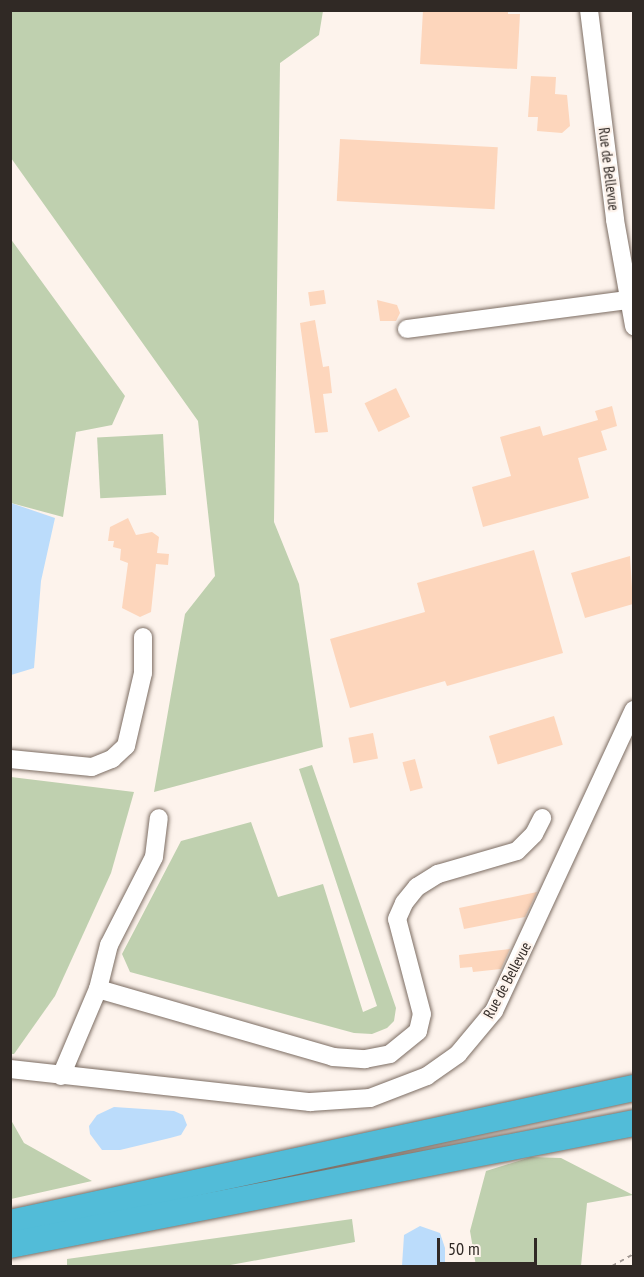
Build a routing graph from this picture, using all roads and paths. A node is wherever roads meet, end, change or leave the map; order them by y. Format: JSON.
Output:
{"nodes":[{"id":1,"x":590,"y":10,"type":"edge"},
{"id":2,"x":628,"y":300,"type":"junction"},
{"id":3,"x":633,"y":326,"type":"edge"},
{"id":4,"x":407,"y":329,"type":"dead end"},
{"id":5,"x":143,"y":637,"type":"dead end"},
{"id":6,"x":633,"y":710,"type":"edge"},
{"id":7,"x":10,"y":759,"type":"edge"},
{"id":8,"x":159,"y":818,"type":"dead end"},
{"id":9,"x":542,"y":818,"type":"dead end"},
{"id":10,"x":98,"y":988,"type":"junction"},
{"id":11,"x":10,"y":1069,"type":"edge"},
{"id":12,"x":61,"y":1076,"type":"junction"},
{"id":13,"x":633,"y":1088,"type":"edge"},
{"id":14,"x":633,"y":1102,"type":"edge"},
{"id":15,"x":633,"y":1123,"type":"edge"},
{"id":16,"x":159,"y":1193,"type":"junction"},
{"id":17,"x":10,"y":1223,"type":"edge"},
{"id":18,"x":10,"y":1245,"type":"edge"},
{"id":19,"x":633,"y":1254,"type":"edge"},
{"id":20,"x":612,"y":1266,"type":"edge"}],
"edges":[{"from":1,"to":2,"type":"street","name":"Rue de Bellevue"},
{"from":2,"to":3,"type":"street","name":"Rue de Bellevue"},
{"from":2,"to":4,"type":"street"},
{"from":5,"to":7,"type":"street"},
{"from":6,"to":12,"type":"street","name":"Rue de Bellevue"},
{"from":8,"to":10,"type":"street"},
{"from":9,"to":10,"type":"street"},
{"from":10,"to":12,"type":"street"},
{"from":11,"to":12,"type":"street","name":"Rue de Bellevue"},
{"from":13,"to":16,"type":"highway"},
{"from":14,"to":16,"type":"highway"},
{"from":15,"to":18,"type":"highway"},
{"from":16,"to":17,"type":"highway"},
{"from":19,"to":20,"type":"path"}]}
